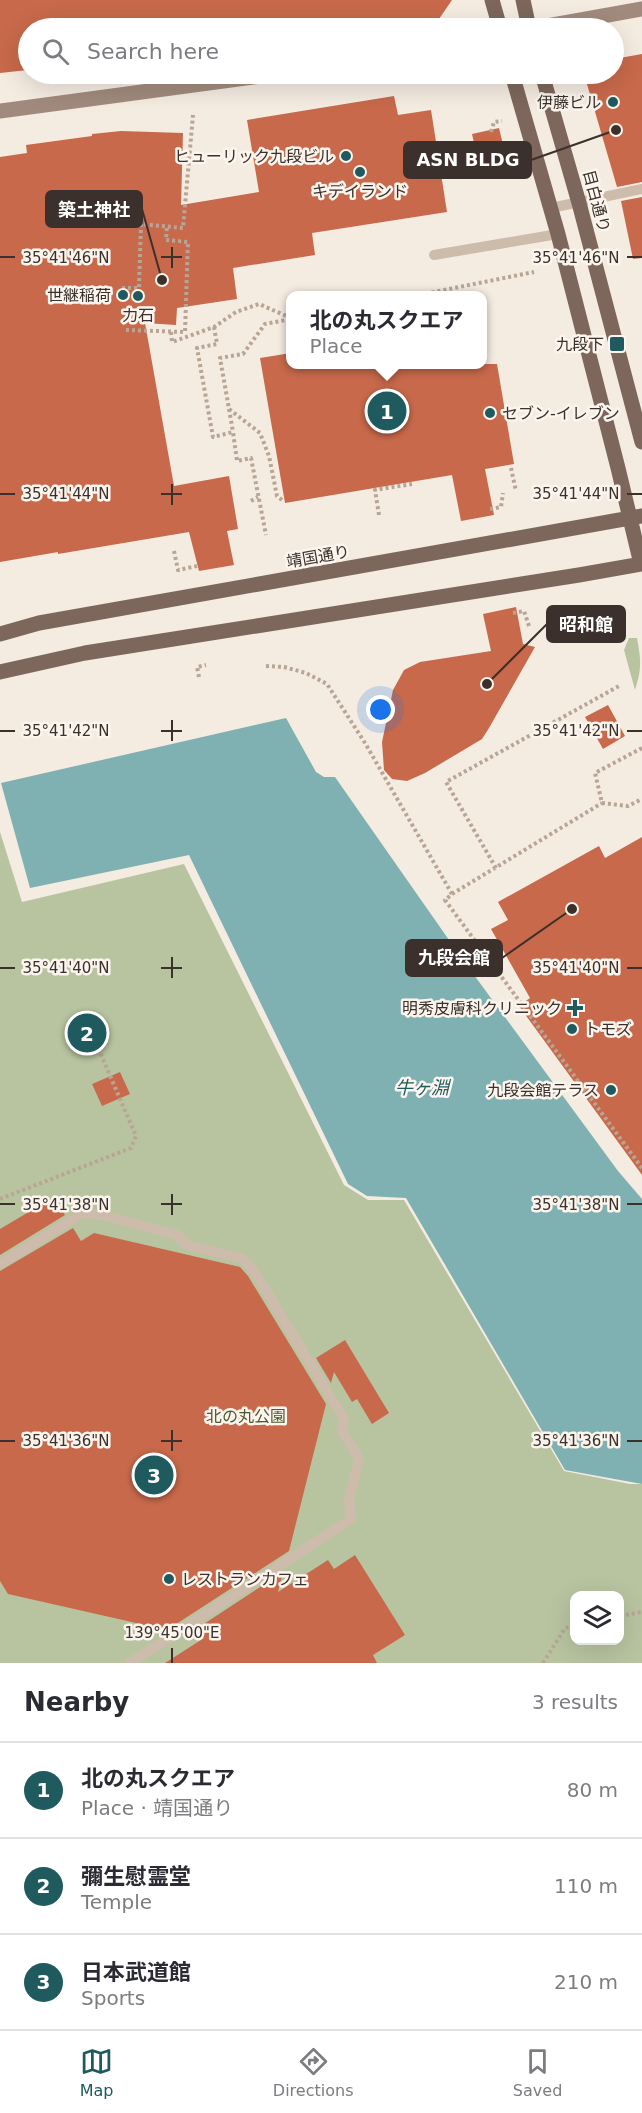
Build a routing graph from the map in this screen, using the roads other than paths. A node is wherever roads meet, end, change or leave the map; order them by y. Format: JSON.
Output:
{"nodes":[{"id":1,"x":492,"y":0,"type":"edge"},
{"id":2,"x":523,"y":0,"type":"edge"},
{"id":3,"x":642,"y":9,"type":"edge"},
{"id":4,"x":497,"y":18,"type":"edge"},
{"id":5,"x":527,"y":18,"type":"edge"},
{"id":6,"x":598,"y":18,"type":"edge"},
{"id":7,"x":201,"y":84,"type":"edge"},
{"id":8,"x":515,"y":84,"type":"edge"},
{"id":9,"x":545,"y":84,"type":"edge"},
{"id":10,"x":0,"y":111,"type":"edge"},
{"id":11,"x":642,"y":189,"type":"edge"},
{"id":12,"x":579,"y":202,"type":"junction"},
{"id":13,"x":551,"y":208,"type":"junction"},
{"id":14,"x":558,"y":234,"type":"junction"},
{"id":15,"x":434,"y":255,"type":"dead end"},
{"id":16,"x":642,"y":442,"type":"edge"},
{"id":17,"x":636,"y":517,"type":"edge"},
{"id":18,"x":642,"y":565,"type":"edge"},
{"id":19,"x":0,"y":634,"type":"edge"},
{"id":20,"x":0,"y":672,"type":"edge"},
{"id":21,"x":0,"y":1264,"type":"edge"},
{"id":22,"x":130,"y":1663,"type":"edge"}],
"edges":[{"from":1,"to":4,"type":"main road"},
{"from":2,"to":5,"type":"main road"},
{"from":3,"to":6,"type":"street"},
{"from":7,"to":10,"type":"street"},
{"from":8,"to":13,"type":"main road"},
{"from":9,"to":12,"type":"main road","name":"目白通り"},
{"from":11,"to":12,"type":"lane"},
{"from":12,"to":13,"type":"lane"},
{"from":12,"to":16,"type":"main road","name":"目白通り"},
{"from":13,"to":14,"type":"main road"},
{"from":14,"to":15,"type":"lane"},
{"from":14,"to":17,"type":"main road"},
{"from":17,"to":18,"type":"main road"},
{"from":17,"to":19,"type":"main road","name":"靖国通り"},
{"from":18,"to":20,"type":"main road"},
{"from":21,"to":22,"type":"lane"}]}
